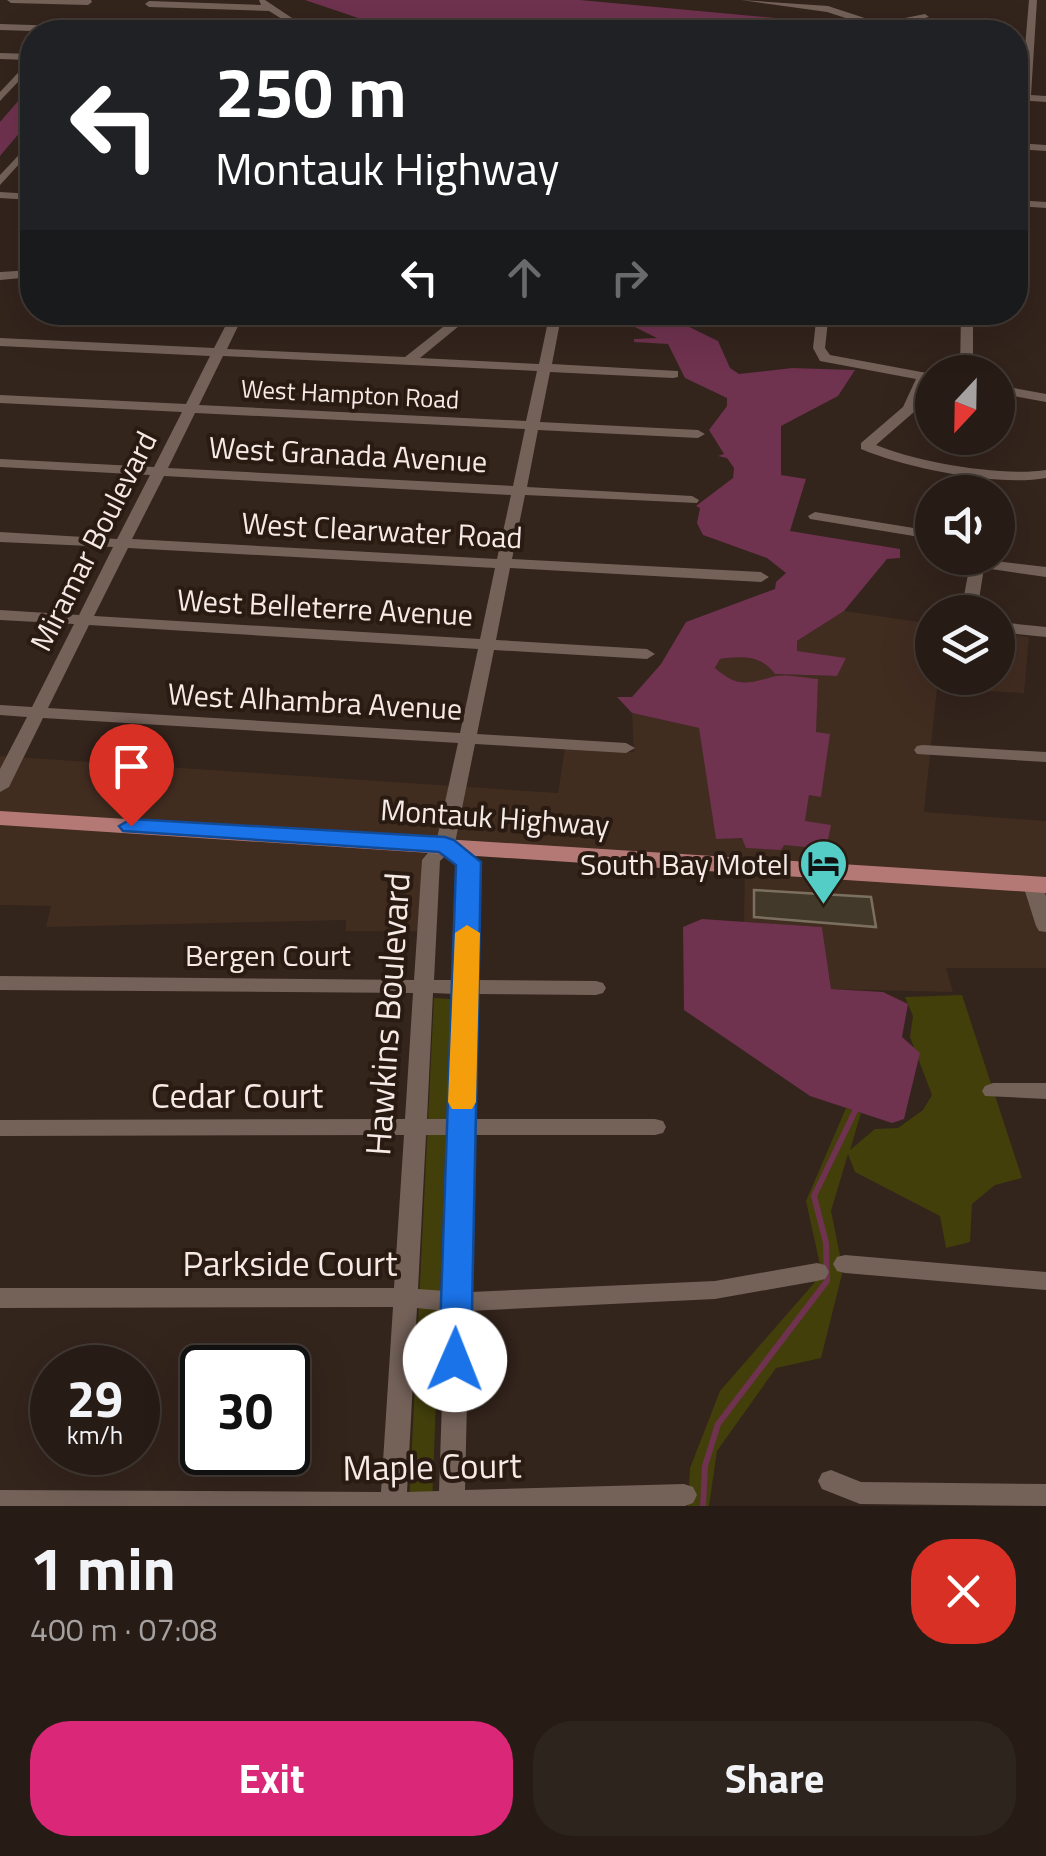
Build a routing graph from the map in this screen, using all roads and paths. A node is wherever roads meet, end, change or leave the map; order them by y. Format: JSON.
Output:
{"nodes":[{"id":1,"x":12,"y":0,"type":"edge"},
{"id":2,"x":258,"y":0,"type":"edge"},
{"id":3,"x":745,"y":0,"type":"edge"},
{"id":4,"x":1033,"y":0,"type":"edge"},
{"id":5,"x":90,"y":1,"type":"edge"},
{"id":6,"x":151,"y":2,"type":"edge"},
{"id":7,"x":270,"y":8,"type":"junction"},
{"id":8,"x":925,"y":16,"type":"dead end"},
{"id":9,"x":72,"y":20,"type":"edge"},
{"id":10,"x":289,"y":20,"type":"edge"},
{"id":11,"x":868,"y":20,"type":"edge"},
{"id":12,"x":904,"y":20,"type":"edge"},
{"id":13,"x":1028,"y":41,"type":"edge"},
{"id":14,"x":5,"y":87,"type":"edge"},
{"id":15,"x":0,"y":98,"type":"edge"},
{"id":16,"x":20,"y":163,"type":"edge"},
{"id":17,"x":0,"y":182,"type":"edge"},
{"id":18,"x":233,"y":325,"type":"edge"},
{"id":19,"x":454,"y":325,"type":"edge"},
{"id":20,"x":553,"y":325,"type":"edge"},
{"id":21,"x":822,"y":325,"type":"edge"},
{"id":22,"x":967,"y":325,"type":"edge"},
{"id":23,"x":0,"y":342,"type":"edge"},
{"id":24,"x":218,"y":352,"type":"junction"},
{"id":25,"x":967,"y":355,"type":"edge"},
{"id":26,"x":408,"y":361,"type":"junction"},
{"id":27,"x":543,"y":367,"type":"junction"},
{"id":28,"x":673,"y":374,"type":"dead end"},
{"id":29,"x":915,"y":375,"type":"edge"},
{"id":30,"x":1015,"y":392,"type":"edge"},
{"id":31,"x":1046,"y":398,"type":"edge"},
{"id":32,"x":915,"y":399,"type":"edge"},
{"id":33,"x":0,"y":400,"type":"edge"},
{"id":34,"x":190,"y":408,"type":"junction"},
{"id":35,"x":532,"y":425,"type":"junction"},
{"id":36,"x":698,"y":434,"type":"dead end"},
{"id":37,"x":0,"y":463,"type":"edge"},
{"id":38,"x":158,"y":472,"type":"junction"},
{"id":39,"x":1046,"y":474,"type":"edge"},
{"id":40,"x":517,"y":490,"type":"junction"},
{"id":41,"x":692,"y":500,"type":"dead end"},
{"id":42,"x":815,"y":516,"type":"dead end"},
{"id":43,"x":915,"y":533,"type":"edge"},
{"id":44,"x":0,"y":537,"type":"edge"},
{"id":45,"x":123,"y":544,"type":"junction"},
{"id":46,"x":504,"y":565,"type":"junction"},
{"id":47,"x":1015,"y":567,"type":"edge"},
{"id":48,"x":1046,"y":572,"type":"edge"},
{"id":49,"x":761,"y":576,"type":"dead end"},
{"id":50,"x":0,"y":615,"type":"edge"},
{"id":51,"x":84,"y":620,"type":"junction"},
{"id":52,"x":1015,"y":628,"type":"edge"},
{"id":53,"x":1046,"y":632,"type":"edge"},
{"id":54,"x":484,"y":644,"type":"junction"},
{"id":55,"x":647,"y":654,"type":"dead end"},
{"id":56,"x":0,"y":710,"type":"edge"},
{"id":57,"x":38,"y":712,"type":"junction"},
{"id":58,"x":467,"y":738,"type":"junction"},
{"id":59,"x":626,"y":748,"type":"dead end"},
{"id":60,"x":923,"y":750,"type":"dead end"},
{"id":61,"x":1046,"y":758,"type":"edge"},
{"id":62,"x":0,"y":787,"type":"edge"},
{"id":63,"x":0,"y":818,"type":"edge"},
{"id":64,"x":445,"y":845,"type":"junction"},
{"id":65,"x":1039,"y":885,"type":"edge"},
{"id":66,"x":1046,"y":926,"type":"edge"},
{"id":67,"x":0,"y":982,"type":"edge"},
{"id":68,"x":423,"y":986,"type":"junction"},
{"id":69,"x":466,"y":988,"type":"junction"},
{"id":70,"x":596,"y":988,"type":"dead end"},
{"id":71,"x":994,"y":1091,"type":"dead end"},
{"id":72,"x":1046,"y":1092,"type":"edge"},
{"id":73,"x":461,"y":1127,"type":"junction"},
{"id":74,"x":654,"y":1127,"type":"dead end"},
{"id":75,"x":0,"y":1128,"type":"edge"},
{"id":76,"x":413,"y":1128,"type":"junction"},
{"id":77,"x":845,"y":1264,"type":"dead end"},
{"id":78,"x":817,"y":1272,"type":"dead end"},
{"id":79,"x":1046,"y":1281,"type":"edge"},
{"id":80,"x":404,"y":1297,"type":"junction"},
{"id":81,"x":0,"y":1298,"type":"edge"},
{"id":82,"x":456,"y":1302,"type":"junction"},
{"id":83,"x":831,"y":1481,"type":"dead end"},
{"id":84,"x":684,"y":1495,"type":"dead end"},
{"id":85,"x":1046,"y":1495,"type":"edge"},
{"id":86,"x":0,"y":1502,"type":"edge"},
{"id":87,"x":452,"y":1504,"type":"edge"},
{"id":88,"x":393,"y":1505,"type":"edge"}],
"edges":[{"from":1,"to":5,"type":"street"},
{"from":2,"to":7,"type":"street"},
{"from":3,"to":11,"type":"street"},
{"from":4,"to":13,"type":"street"},
{"from":5,"to":9,"type":"street"},
{"from":6,"to":7,"type":"street"},
{"from":7,"to":10,"type":"street"},
{"from":8,"to":12,"type":"street"},
{"from":14,"to":15,"type":"street"},
{"from":16,"to":17,"type":"street"},
{"from":18,"to":24,"type":"street","name":"Miramar Boulevard"},
{"from":19,"to":26,"type":"street"},
{"from":20,"to":27,"type":"street"},
{"from":21,"to":29,"type":"street"},
{"from":22,"to":25,"type":"street"},
{"from":23,"to":24,"type":"street"},
{"from":24,"to":26,"type":"street"},
{"from":24,"to":34,"type":"street","name":"Miramar Boulevard"},
{"from":26,"to":27,"type":"street"},
{"from":27,"to":28,"type":"street"},
{"from":27,"to":35,"type":"street"},
{"from":30,"to":31,"type":"street"},
{"from":32,"to":39,"type":"street"},
{"from":33,"to":34,"type":"street","name":"West Hampton Road"},
{"from":34,"to":35,"type":"street","name":"West Hampton Road"},
{"from":34,"to":38,"type":"street","name":"Miramar Boulevard"},
{"from":35,"to":36,"type":"street","name":"West Hampton Road"},
{"from":35,"to":40,"type":"street"},
{"from":37,"to":38,"type":"street","name":"West Granada Avenue"},
{"from":38,"to":40,"type":"street","name":"West Granada Avenue"},
{"from":38,"to":45,"type":"street","name":"Miramar Boulevard"},
{"from":40,"to":41,"type":"street","name":"West Granada Avenue"},
{"from":40,"to":46,"type":"street"},
{"from":42,"to":43,"type":"street"},
{"from":44,"to":45,"type":"street","name":"West Clearwater Road"},
{"from":45,"to":46,"type":"street","name":"West Clearwater Road"},
{"from":45,"to":51,"type":"street","name":"Miramar Boulevard"},
{"from":46,"to":49,"type":"street","name":"West Clearwater Road"},
{"from":46,"to":54,"type":"street"},
{"from":47,"to":48,"type":"street"},
{"from":50,"to":51,"type":"street","name":"West Belleterre Avenue"},
{"from":51,"to":54,"type":"street","name":"West Belleterre Avenue"},
{"from":51,"to":57,"type":"street","name":"Miramar Boulevard"},
{"from":52,"to":53,"type":"street"},
{"from":54,"to":55,"type":"street","name":"West Belleterre Avenue"},
{"from":54,"to":58,"type":"street"},
{"from":56,"to":57,"type":"street","name":"West Alhambra Avenue"},
{"from":57,"to":58,"type":"street","name":"West Alhambra Avenue"},
{"from":57,"to":62,"type":"street","name":"Miramar Boulevard"},
{"from":58,"to":59,"type":"street","name":"West Alhambra Avenue"},
{"from":58,"to":64,"type":"street"},
{"from":60,"to":61,"type":"street"},
{"from":63,"to":64,"type":"main road","name":"Montauk Highway"},
{"from":64,"to":65,"type":"main road","name":"Montauk Highway"},
{"from":64,"to":68,"type":"street","name":"Hawkins Boulevard"},
{"from":64,"to":69,"type":"street","name":"Hawkins Boulevard"},
{"from":65,"to":66,"type":"street"},
{"from":67,"to":68,"type":"street","name":"Bergen Court"},
{"from":68,"to":69,"type":"street","name":"Bergen Court"},
{"from":68,"to":76,"type":"street","name":"Hawkins Boulevard"},
{"from":69,"to":70,"type":"street","name":"Bergen Court"},
{"from":69,"to":73,"type":"street","name":"Hawkins Boulevard"},
{"from":71,"to":72,"type":"street"},
{"from":73,"to":74,"type":"street","name":"Cedar Court"},
{"from":73,"to":76,"type":"street","name":"Cedar Court"},
{"from":73,"to":82,"type":"street","name":"Hawkins Boulevard"},
{"from":75,"to":76,"type":"street","name":"Cedar Court"},
{"from":76,"to":80,"type":"street","name":"Hawkins Boulevard"},
{"from":77,"to":79,"type":"street"},
{"from":78,"to":82,"type":"street","name":"Parkside Court"},
{"from":80,"to":81,"type":"street","name":"Parkside Court"},
{"from":80,"to":82,"type":"street","name":"Parkside Court"},
{"from":80,"to":88,"type":"street","name":"Hawkins Boulevard"},
{"from":82,"to":87,"type":"street","name":"Hawkins Boulevard"},
{"from":83,"to":85,"type":"street"},
{"from":84,"to":87,"type":"street","name":"Maple Court"},
{"from":86,"to":88,"type":"street","name":"Maple Court"},
{"from":87,"to":88,"type":"street","name":"Maple Court"}]}
